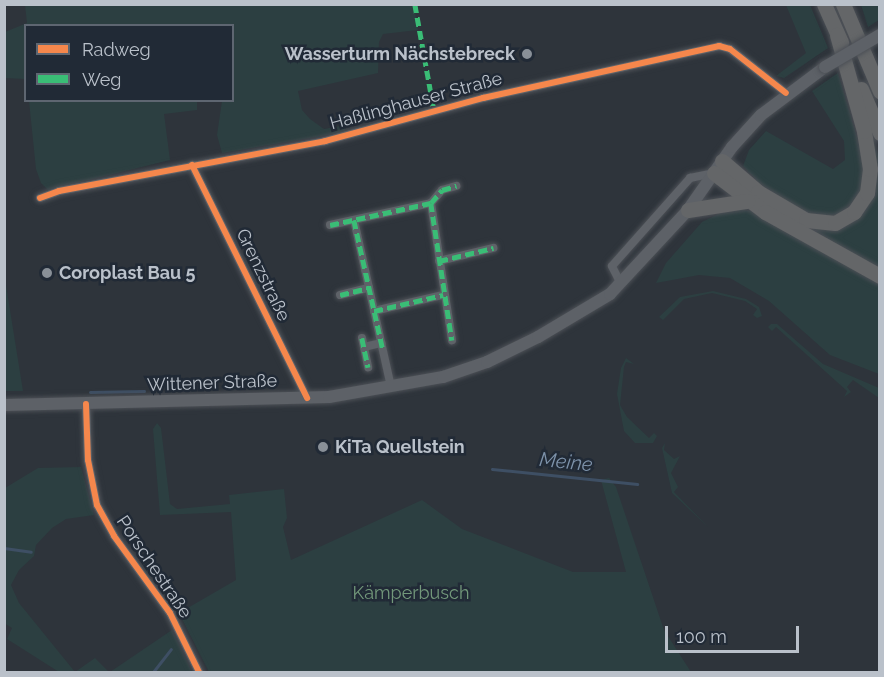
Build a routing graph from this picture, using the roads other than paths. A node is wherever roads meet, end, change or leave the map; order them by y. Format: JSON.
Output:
{"nodes":[{"id":1,"x":824,"y":4,"type":"edge"},
{"id":2,"x":843,"y":4,"type":"edge"},
{"id":3,"x":853,"y":4,"type":"edge"},
{"id":4,"x":837,"y":35,"type":"junction"},
{"id":5,"x":879,"y":35,"type":"edge"},
{"id":6,"x":873,"y":76,"type":"junction"},
{"id":7,"x":879,"y":91,"type":"edge"},
{"id":8,"x":786,"y":93,"type":"junction"},
{"id":9,"x":879,"y":134,"type":"edge"},
{"id":10,"x":192,"y":165,"type":"junction"},
{"id":11,"x":718,"y":167,"type":"junction"},
{"id":12,"x":456,"y":186,"type":"dead end"},
{"id":13,"x":40,"y":198,"type":"dead end"},
{"id":14,"x":747,"y":201,"type":"junction"},
{"id":15,"x":431,"y":203,"type":"junction"},
{"id":16,"x":688,"y":210,"type":"junction"},
{"id":17,"x":354,"y":220,"type":"junction"},
{"id":18,"x":330,"y":225,"type":"dead end"},
{"id":19,"x":493,"y":248,"type":"dead end"},
{"id":20,"x":439,"y":261,"type":"junction"},
{"id":21,"x":879,"y":276,"type":"edge"},
{"id":22,"x":621,"y":284,"type":"junction"},
{"id":23,"x":369,"y":288,"type":"junction"},
{"id":24,"x":340,"y":295,"type":"dead end"},
{"id":25,"x":443,"y":296,"type":"junction"},
{"id":26,"x":374,"y":311,"type":"junction"},
{"id":27,"x":362,"y":338,"type":"dead end"},
{"id":28,"x":452,"y":340,"type":"dead end"},
{"id":29,"x":382,"y":343,"type":"junction"},
{"id":30,"x":364,"y":347,"type":"junction"},
{"id":31,"x":368,"y":367,"type":"dead end"},
{"id":32,"x":391,"y":387,"type":"junction"},
{"id":33,"x":307,"y":398,"type":"junction"},
{"id":34,"x":86,"y":404,"type":"junction"},
{"id":35,"x":4,"y":405,"type":"edge"},
{"id":36,"x":199,"y":672,"type":"edge"}],
"edges":[{"from":1,"to":4,"type":"highway"},
{"from":2,"to":6,"type":"highway"},
{"from":3,"to":6,"type":"highway"},
{"from":4,"to":9,"type":"highway"},
{"from":4,"to":11,"type":"highway"},
{"from":5,"to":8,"type":"main road","name":"Wittener Straße","bridge":true},
{"from":6,"to":7,"type":"highway"},
{"from":8,"to":10,"type":"street","name":"Haßlinghauser Straße"},
{"from":8,"to":11,"type":"main road","name":"Wittener Straße"},
{"from":10,"to":13,"type":"street","name":"Haßlinghauser Straße"},
{"from":10,"to":33,"type":"street","name":"Grenzstraße"},
{"from":11,"to":14,"type":"highway"},
{"from":11,"to":16,"type":"main road","name":"Wittener Straße"},
{"from":11,"to":22,"type":"street"},
{"from":12,"to":15,"type":"street"},
{"from":14,"to":16,"type":"highway"},
{"from":14,"to":21,"type":"highway"},
{"from":15,"to":17,"type":"street"},
{"from":15,"to":20,"type":"street"},
{"from":16,"to":22,"type":"main road","name":"Wittener Straße"},
{"from":17,"to":18,"type":"street"},
{"from":17,"to":23,"type":"street"},
{"from":19,"to":20,"type":"street"},
{"from":20,"to":25,"type":"street"},
{"from":22,"to":32,"type":"main road","name":"Wittener Straße"},
{"from":23,"to":24,"type":"street"},
{"from":23,"to":26,"type":"street"},
{"from":25,"to":26,"type":"street"},
{"from":25,"to":28,"type":"street"},
{"from":26,"to":29,"type":"street"},
{"from":27,"to":30,"type":"street"},
{"from":29,"to":30,"type":"street"},
{"from":29,"to":32,"type":"street"},
{"from":30,"to":31,"type":"street"},
{"from":32,"to":33,"type":"main road","name":"Wittener Straße"},
{"from":33,"to":34,"type":"main road","name":"Wittener Straße"},
{"from":34,"to":35,"type":"main road","name":"Wittener Straße"},
{"from":34,"to":36,"type":"street","name":"Porschestraße"}]}
